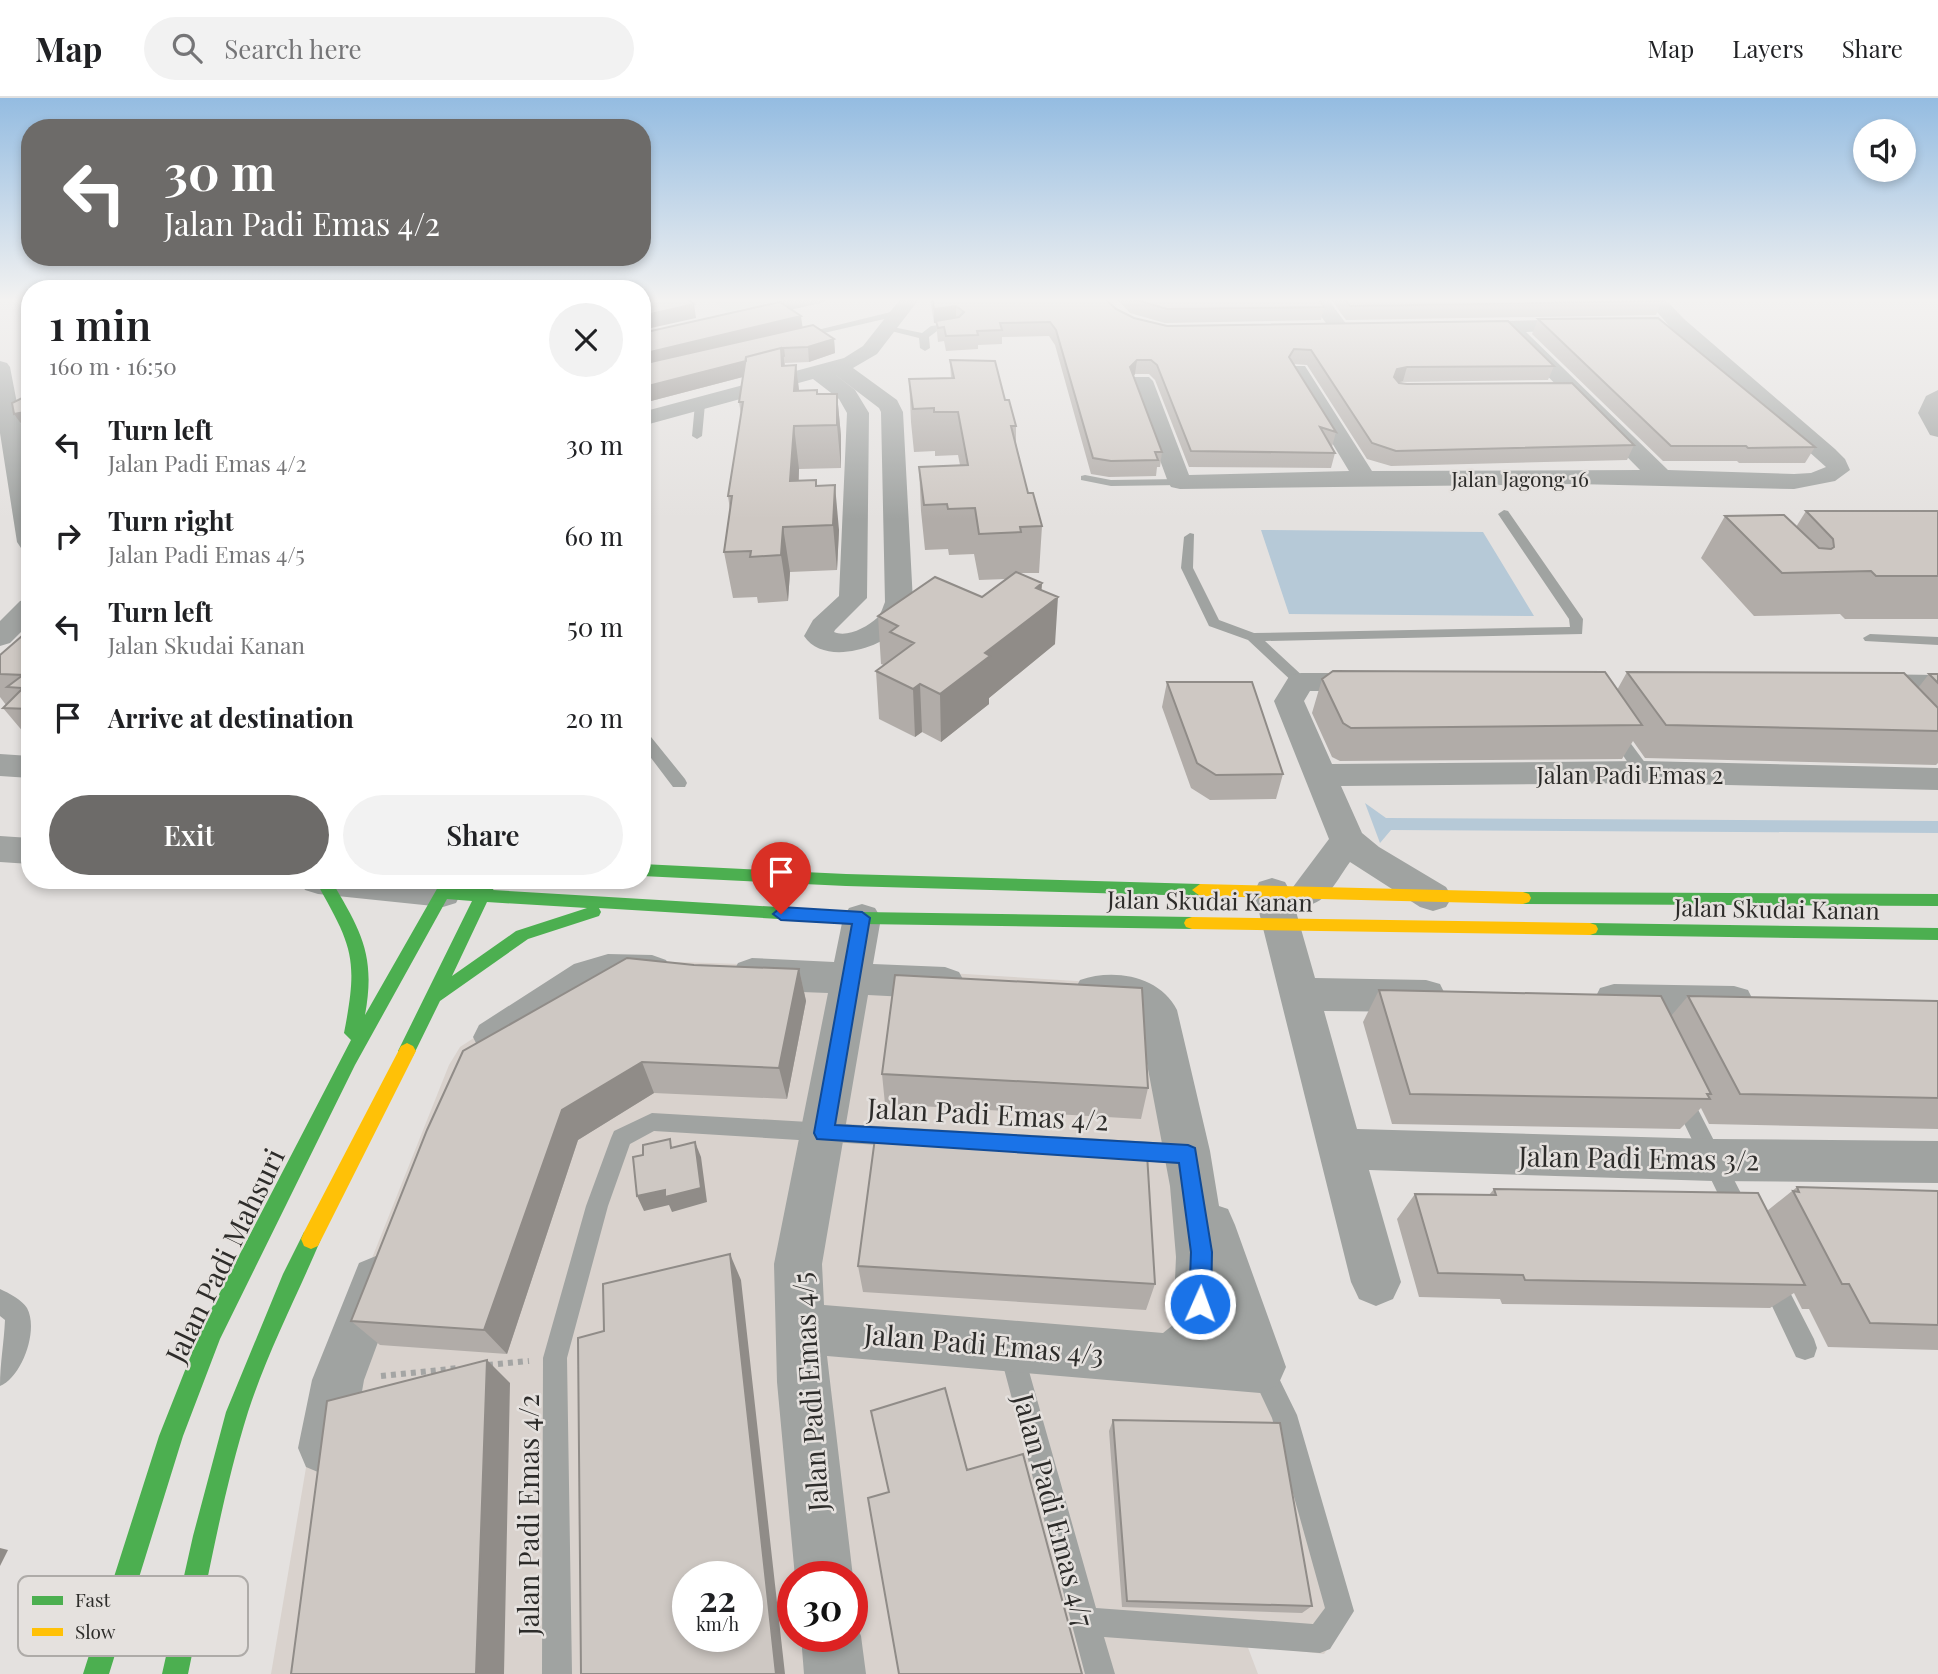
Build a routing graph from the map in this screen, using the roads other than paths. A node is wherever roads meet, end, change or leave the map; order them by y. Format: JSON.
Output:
{"nodes":[{"id":1,"x":1,"y":372,"type":"edge"},
{"id":2,"x":819,"y":372,"type":"edge"},
{"id":3,"x":830,"y":372,"type":"edge"},
{"id":4,"x":832,"y":372,"type":"edge"},
{"id":5,"x":1299,"y":372,"type":"edge"},
{"id":6,"x":1554,"y":372,"type":"edge"},
{"id":7,"x":1733,"y":372,"type":"edge"},
{"id":8,"x":1142,"y":381,"type":"dead end"},
{"id":9,"x":1545,"y":389,"type":"edge"},
{"id":10,"x":1571,"y":389,"type":"junction"},
{"id":11,"x":1938,"y":396,"type":"edge"},
{"id":12,"x":21,"y":402,"type":"edge"},
{"id":13,"x":700,"y":404,"type":"junction"},
{"id":14,"x":6,"y":405,"type":"junction"},
{"id":15,"x":892,"y":412,"type":"junction"},
{"id":16,"x":858,"y":413,"type":"junction"},
{"id":17,"x":651,"y":417,"type":"edge"},
{"id":18,"x":1938,"y":430,"type":"edge"},
{"id":19,"x":697,"y":436,"type":"dead end"},
{"id":20,"x":14,"y":446,"type":"edge"},
{"id":21,"x":1661,"y":477,"type":"junction"},
{"id":22,"x":1086,"y":478,"type":"dead end"},
{"id":23,"x":1365,"y":478,"type":"junction"},
{"id":24,"x":1180,"y":482,"type":"junction"},
{"id":25,"x":21,"y":488,"type":"edge"},
{"id":26,"x":1504,"y":514,"type":"dead end"},
{"id":27,"x":1190,"y":537,"type":"dead end"},
{"id":28,"x":21,"y":616,"type":"edge"},
{"id":29,"x":0,"y":637,"type":"edge"},
{"id":30,"x":1253,"y":637,"type":"junction"},
{"id":31,"x":1870,"y":638,"type":"dead end"},
{"id":32,"x":1938,"y":641,"type":"edge"},
{"id":33,"x":1301,"y":682,"type":"junction"},
{"id":34,"x":1394,"y":682,"type":"edge"},
{"id":35,"x":1938,"y":684,"type":"edge"},
{"id":36,"x":1864,"y":690,"type":"edge"},
{"id":37,"x":1605,"y":716,"type":"edge"},
{"id":38,"x":651,"y":747,"type":"edge"},
{"id":39,"x":0,"y":765,"type":"edge"},
{"id":40,"x":21,"y":766,"type":"edge"},
{"id":41,"x":1643,"y":772,"type":"junction"},
{"id":42,"x":1322,"y":775,"type":"junction"},
{"id":43,"x":1938,"y":779,"type":"edge"},
{"id":44,"x":679,"y":783,"type":"dead end"},
{"id":45,"x":1347,"y":841,"type":"junction"},
{"id":46,"x":651,"y":870,"type":"edge"},
{"id":47,"x":327,"y":889,"type":"edge"},
{"id":48,"x":446,"y":889,"type":"edge"},
{"id":49,"x":454,"y":889,"type":"edge"},
{"id":50,"x":486,"y":889,"type":"edge"},
{"id":51,"x":482,"y":897,"type":"junction"},
{"id":52,"x":1433,"y":897,"type":"junction"},
{"id":53,"x":1938,"y":900,"type":"edge"},
{"id":54,"x":1286,"y":903,"type":"junction"},
{"id":55,"x":621,"y":905,"type":"junction"},
{"id":56,"x":862,"y":918,"type":"junction"},
{"id":57,"x":1938,"y":934,"type":"edge"},
{"id":58,"x":851,"y":977,"type":"junction"},
{"id":59,"x":975,"y":984,"type":"edge"},
{"id":60,"x":1057,"y":989,"type":"edge"},
{"id":61,"x":1299,"y":994,"type":"junction"},
{"id":62,"x":1467,"y":997,"type":"edge"},
{"id":63,"x":434,"y":999,"type":"junction"},
{"id":64,"x":1578,"y":999,"type":"edge"},
{"id":65,"x":1772,"y":1003,"type":"edge"},
{"id":66,"x":349,"y":1060,"type":"junction"},
{"id":67,"x":460,"y":1067,"type":"edge"},
{"id":68,"x":1671,"y":1074,"type":"edge"},
{"id":69,"x":824,"y":1133,"type":"junction"},
{"id":70,"x":1340,"y":1149,"type":"junction"},
{"id":71,"x":1188,"y":1154,"type":"junction"},
{"id":72,"x":1713,"y":1160,"type":"junction"},
{"id":73,"x":1938,"y":1162,"type":"edge"},
{"id":74,"x":1750,"y":1235,"type":"edge"},
{"id":75,"x":390,"y":1244,"type":"edge"},
{"id":76,"x":1762,"y":1260,"type":"edge"},
{"id":77,"x":1376,"y":1282,"type":"dead end"},
{"id":78,"x":0,"y":1301,"type":"edge"},
{"id":79,"x":800,"y":1328,"type":"junction"},
{"id":80,"x":1010,"y":1346,"type":"junction"},
{"id":81,"x":1805,"y":1348,"type":"dead end"},
{"id":82,"x":1168,"y":1359,"type":"junction"},
{"id":83,"x":1260,"y":1367,"type":"junction"},
{"id":84,"x":0,"y":1374,"type":"edge"},
{"id":85,"x":320,"y":1483,"type":"edge"},
{"id":86,"x":822,"y":1561,"type":"edge"},
{"id":87,"x":127,"y":1576,"type":"edge"},
{"id":88,"x":196,"y":1576,"type":"edge"},
{"id":89,"x":1085,"y":1621,"type":"junction"},
{"id":90,"x":833,"y":1652,"type":"edge"},
{"id":91,"x":102,"y":1656,"type":"edge"},
{"id":92,"x":179,"y":1656,"type":"edge"},
{"id":93,"x":96,"y":1674,"type":"edge"},
{"id":94,"x":175,"y":1674,"type":"edge"},
{"id":95,"x":557,"y":1674,"type":"edge"},
{"id":96,"x":835,"y":1674,"type":"edge"},
{"id":97,"x":1100,"y":1674,"type":"edge"}],
"edges":[{"from":1,"to":14,"type":"street"},
{"from":2,"to":13,"type":"street"},
{"from":3,"to":16,"type":"street"},
{"from":4,"to":15,"type":"street"},
{"from":5,"to":23,"type":"street"},
{"from":6,"to":10,"type":"street"},
{"from":7,"to":21,"type":"street","name":"Jalan Jagong 16"},
{"from":8,"to":24,"type":"street"},
{"from":9,"to":10,"type":"street"},
{"from":10,"to":21,"type":"street"},
{"from":11,"to":18,"type":"street"},
{"from":12,"to":14,"type":"street"},
{"from":13,"to":17,"type":"street"},
{"from":13,"to":19,"type":"lane"},
{"from":14,"to":20,"type":"street"},
{"from":15,"to":16,"type":"street"},
{"from":15,"to":16,"type":"street"},
{"from":20,"to":25,"type":"street"},
{"from":21,"to":23,"type":"street","name":"Jalan Jagong 16"},
{"from":22,"to":24,"type":"lane"},
{"from":23,"to":24,"type":"street","name":"Jalan Jagong 16"},
{"from":26,"to":30,"type":"lane"},
{"from":27,"to":30,"type":"lane"},
{"from":28,"to":29,"type":"street"},
{"from":30,"to":33,"type":"lane"},
{"from":31,"to":32,"type":"lane"},
{"from":33,"to":34,"type":"street"},
{"from":33,"to":42,"type":"street"},
{"from":35,"to":36,"type":"street"},
{"from":37,"to":41,"type":"lane"},
{"from":38,"to":44,"type":"lane"},
{"from":39,"to":40,"type":"street"},
{"from":41,"to":42,"type":"street","name":"Jalan Padi Emas 2"},
{"from":41,"to":43,"type":"street","name":"Jalan Padi Emas 2"},
{"from":42,"to":45,"type":"street"},
{"from":45,"to":52,"type":"street"},
{"from":45,"to":54,"type":"street"},
{"from":46,"to":54,"type":"street","name":"Jalan Skudai Kanan"},
{"from":47,"to":66,"type":"street"},
{"from":48,"to":66,"type":"street","name":"Jalan Padi Mahsuri"},
{"from":49,"to":51,"type":"street","name":"Jalan Skudai Kanan"},
{"from":50,"to":51,"type":"street"},
{"from":51,"to":55,"type":"street","name":"Jalan Skudai Kanan"},
{"from":51,"to":63,"type":"street"},
{"from":52,"to":53,"type":"street","name":"Jalan Skudai Kanan"},
{"from":52,"to":54,"type":"street","name":"Jalan Skudai Kanan"},
{"from":54,"to":56,"type":"street","name":"Jalan Skudai Kanan"},
{"from":54,"to":57,"type":"street","name":"Jalan Skudai Kanan"},
{"from":54,"to":61,"type":"street"},
{"from":55,"to":56,"type":"street","name":"Jalan Skudai Kanan"},
{"from":55,"to":63,"type":"street"},
{"from":56,"to":58,"type":"street","name":"Jalan Padi Emas 4/5"},
{"from":58,"to":59,"type":"street"},
{"from":58,"to":67,"type":"street"},
{"from":58,"to":69,"type":"street","name":"Jalan Padi Emas 4/5"},
{"from":60,"to":71,"type":"street"},
{"from":61,"to":62,"type":"street"},
{"from":61,"to":70,"type":"street"},
{"from":63,"to":88,"type":"street"},
{"from":64,"to":65,"type":"street"},
{"from":66,"to":87,"type":"street","name":"Jalan Padi Mahsuri"},
{"from":68,"to":72,"type":"lane"},
{"from":69,"to":71,"type":"lane","name":"Jalan Padi Emas 4/2"},
{"from":69,"to":79,"type":"street","name":"Jalan Padi Emas 4/5"},
{"from":69,"to":95,"type":"lane","name":"Jalan Padi Emas 4/2"},
{"from":70,"to":72,"type":"street","name":"Jalan Padi Emas 3/2"},
{"from":70,"to":77,"type":"street"},
{"from":71,"to":82,"type":"street"},
{"from":71,"to":83,"type":"street"},
{"from":72,"to":73,"type":"street","name":"Jalan Padi Emas 3/2"},
{"from":72,"to":74,"type":"lane"},
{"from":75,"to":85,"type":"street"},
{"from":76,"to":81,"type":"lane"},
{"from":78,"to":84,"type":"lane"},
{"from":79,"to":80,"type":"street","name":"Jalan Padi Emas 4/3"},
{"from":79,"to":86,"type":"street","name":"Jalan Padi Emas 4/5"},
{"from":80,"to":82,"type":"street","name":"Jalan Padi Emas 4/3"},
{"from":80,"to":89,"type":"lane","name":"Jalan Padi Emas 4/7"},
{"from":82,"to":83,"type":"street","name":"Jalan Padi Emas 4/3"},
{"from":83,"to":89,"type":"lane"},
{"from":89,"to":97,"type":"lane","name":"Jalan Padi Emas 4/7"},
{"from":90,"to":96,"type":"street"},
{"from":91,"to":93,"type":"street","name":"Jalan Padi Mahsuri"},
{"from":92,"to":94,"type":"street"}]}
